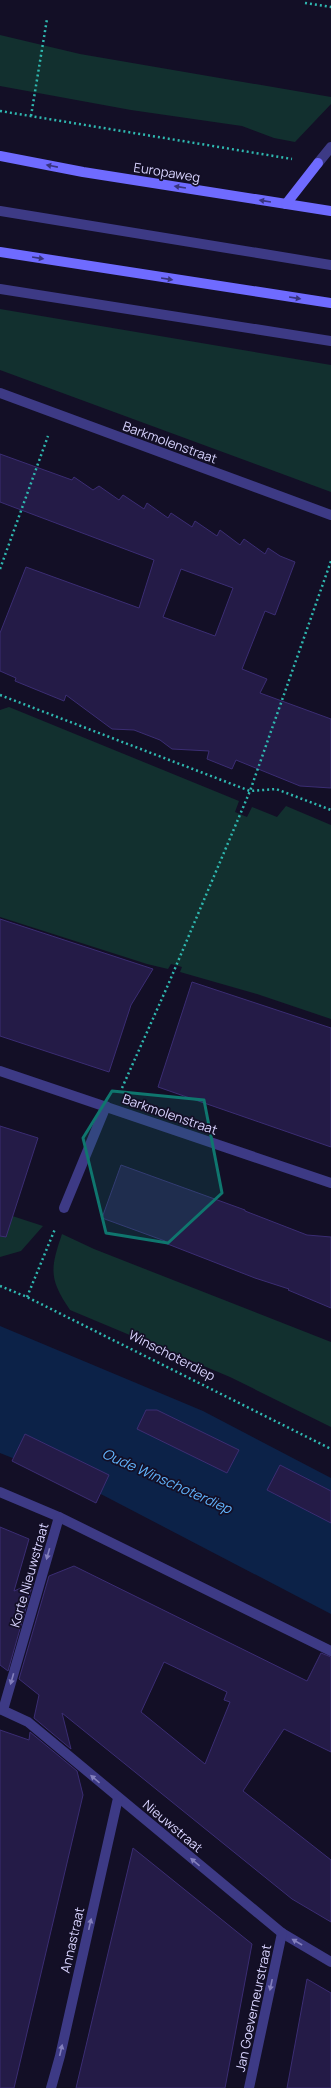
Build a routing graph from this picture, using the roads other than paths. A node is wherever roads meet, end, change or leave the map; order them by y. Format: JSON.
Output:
{"nodes":[{"id":1,"x":331,"y":147,"type":"edge"},
{"id":2,"x":0,"y":156,"type":"edge"},
{"id":3,"x":318,"y":163,"type":"joint"},
{"id":4,"x":286,"y":204,"type":"junction"},
{"id":5,"x":0,"y":211,"type":"edge"},
{"id":6,"x":331,"y":211,"type":"edge"},
{"id":7,"x":0,"y":252,"type":"edge"},
{"id":8,"x":331,"y":265,"type":"edge"},
{"id":9,"x":0,"y":288,"type":"edge"},
{"id":10,"x":331,"y":303,"type":"edge"},
{"id":11,"x":331,"y":341,"type":"edge"},
{"id":12,"x":0,"y":393,"type":"edge"},
{"id":13,"x":331,"y":515,"type":"edge"},
{"id":14,"x":0,"y":1071,"type":"edge"},
{"id":15,"x":110,"y":1107,"type":"junction"},
{"id":16,"x":331,"y":1183,"type":"edge"},
{"id":17,"x":64,"y":1208,"type":"road end"},
{"id":18,"x":0,"y":1492,"type":"edge"},
{"id":19,"x":59,"y":1517,"type":"junction"},
{"id":20,"x":331,"y":1651,"type":"edge"},
{"id":21,"x":2,"y":1709,"type":"edge"},
{"id":22,"x":118,"y":1798,"type":"junction"},
{"id":23,"x":282,"y":1933,"type":"junction"},
{"id":24,"x":331,"y":1962,"type":"edge"},
{"id":25,"x":51,"y":2088,"type":"edge"},
{"id":26,"x":249,"y":2088,"type":"edge"}],
"edges":[{"from":1,"to":3,"type":"street"},
{"from":4,"to":2,"type":"main road","name":"Europaweg","one_way":true},
{"from":3,"to":4,"type":"main road"},
{"from":4,"to":6,"type":"main road","name":"Europaweg"},
{"from":5,"to":8,"type":"street"},
{"from":7,"to":10,"type":"main road","one_way":true},
{"from":9,"to":11,"type":"street"},
{"from":12,"to":13,"type":"street","name":"Barkmolenstraat"},
{"from":14,"to":15,"type":"street","name":"Barkmolenstraat"},
{"from":15,"to":16,"type":"street","name":"Barkmolenstraat"},
{"from":15,"to":17,"type":"street"},
{"from":18,"to":19,"type":"street"},
{"from":19,"to":20,"type":"street"},
{"from":19,"to":21,"type":"street","name":"Korte Nieuwstraat","one_way":true},
{"from":22,"to":21,"type":"street","name":"Nieuwstraat","one_way":true},
{"from":23,"to":22,"type":"street","name":"Nieuwstraat","one_way":true},
{"from":25,"to":22,"type":"street","name":"Annastraat","one_way":true},
{"from":24,"to":23,"type":"street","name":"Nieuwstraat","one_way":true},
{"from":23,"to":26,"type":"street","name":"Jan Goeverneurstraat","one_way":true}]}
